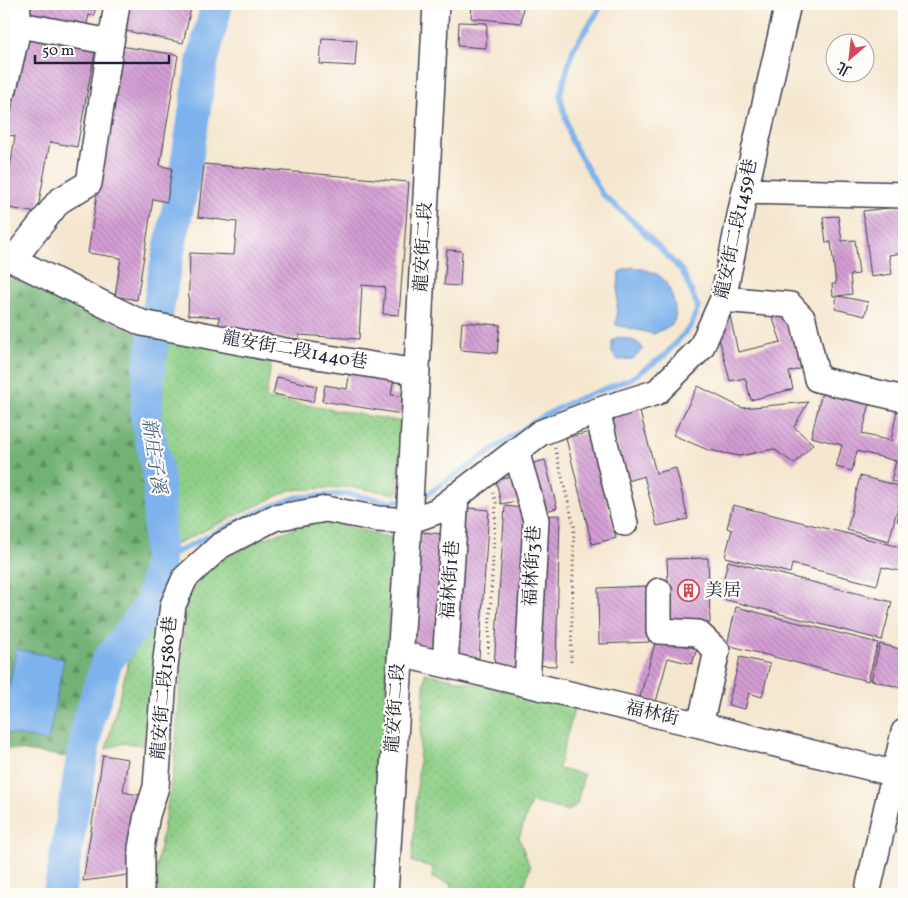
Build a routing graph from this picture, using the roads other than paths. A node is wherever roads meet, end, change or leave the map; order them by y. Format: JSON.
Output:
{"nodes":[{"id":1,"x":118,"y":4,"type":"edge"},
{"id":2,"x":436,"y":4,"type":"edge"},
{"id":3,"x":788,"y":4,"type":"edge"},
{"id":4,"x":13,"y":17,"type":"edge"},
{"id":5,"x":111,"y":42,"type":"junction"},
{"id":6,"x":4,"y":89,"type":"edge"},
{"id":7,"x":744,"y":191,"type":"junction"},
{"id":8,"x":904,"y":195,"type":"edge"},
{"id":9,"x":8,"y":259,"type":"edge"},
{"id":10,"x":723,"y":299,"type":"junction"},
{"id":11,"x":417,"y":372,"type":"junction"},
{"id":12,"x":904,"y":399,"type":"edge"},
{"id":13,"x":597,"y":411,"type":"junction"},
{"id":14,"x":516,"y":450,"type":"junction"},
{"id":15,"x":456,"y":496,"type":"junction"},
{"id":16,"x":409,"y":521,"type":"junction"},
{"id":17,"x":625,"y":523,"type":"dead end"},
{"id":18,"x":659,"y":592,"type":"dead end"},
{"id":19,"x":400,"y":654,"type":"junction"},
{"id":20,"x":445,"y":664,"type":"junction"},
{"id":21,"x":526,"y":684,"type":"junction"},
{"id":22,"x":700,"y":725,"type":"junction"},
{"id":23,"x":904,"y":732,"type":"edge"},
{"id":24,"x":899,"y":775,"type":"edge"},
{"id":25,"x":140,"y":894,"type":"edge"},
{"id":26,"x":384,"y":894,"type":"edge"},
{"id":27,"x":867,"y":894,"type":"edge"}],
"edges":[{"from":1,"to":5,"type":"street"},
{"from":2,"to":11,"type":"street","name":"龍安街二段"},
{"from":3,"to":7,"type":"street","name":"龍安街二段1459巷"},
{"from":4,"to":5,"type":"street"},
{"from":4,"to":6,"type":"street"},
{"from":5,"to":9,"type":"street"},
{"from":7,"to":8,"type":"street"},
{"from":7,"to":10,"type":"street","name":"龍安街二段1459巷"},
{"from":9,"to":11,"type":"street","name":"龍安街二段1440巷"},
{"from":10,"to":12,"type":"street"},
{"from":10,"to":13,"type":"street","name":"龍安街二段1459巷"},
{"from":11,"to":16,"type":"street","name":"龍安街二段"},
{"from":13,"to":14,"type":"street","name":"龍安街二段1459巷"},
{"from":13,"to":17,"type":"street"},
{"from":14,"to":15,"type":"street","name":"龍安街二段1459巷"},
{"from":14,"to":21,"type":"street","name":"福林街3巷"},
{"from":15,"to":16,"type":"street","name":"龍安街二段1459巷"},
{"from":15,"to":20,"type":"street","name":"福林街1巷"},
{"from":16,"to":19,"type":"street","name":"龍安街二段"},
{"from":16,"to":25,"type":"street","name":"龍安街二段1580巷"},
{"from":18,"to":22,"type":"street"},
{"from":19,"to":20,"type":"street","name":"福林街"},
{"from":19,"to":26,"type":"street","name":"龍安街二段"},
{"from":20,"to":21,"type":"street","name":"福林街"},
{"from":21,"to":22,"type":"street","name":"福林街"},
{"from":22,"to":24,"type":"street","name":"福林街"},
{"from":23,"to":24,"type":"street"},
{"from":24,"to":27,"type":"street"}]}
